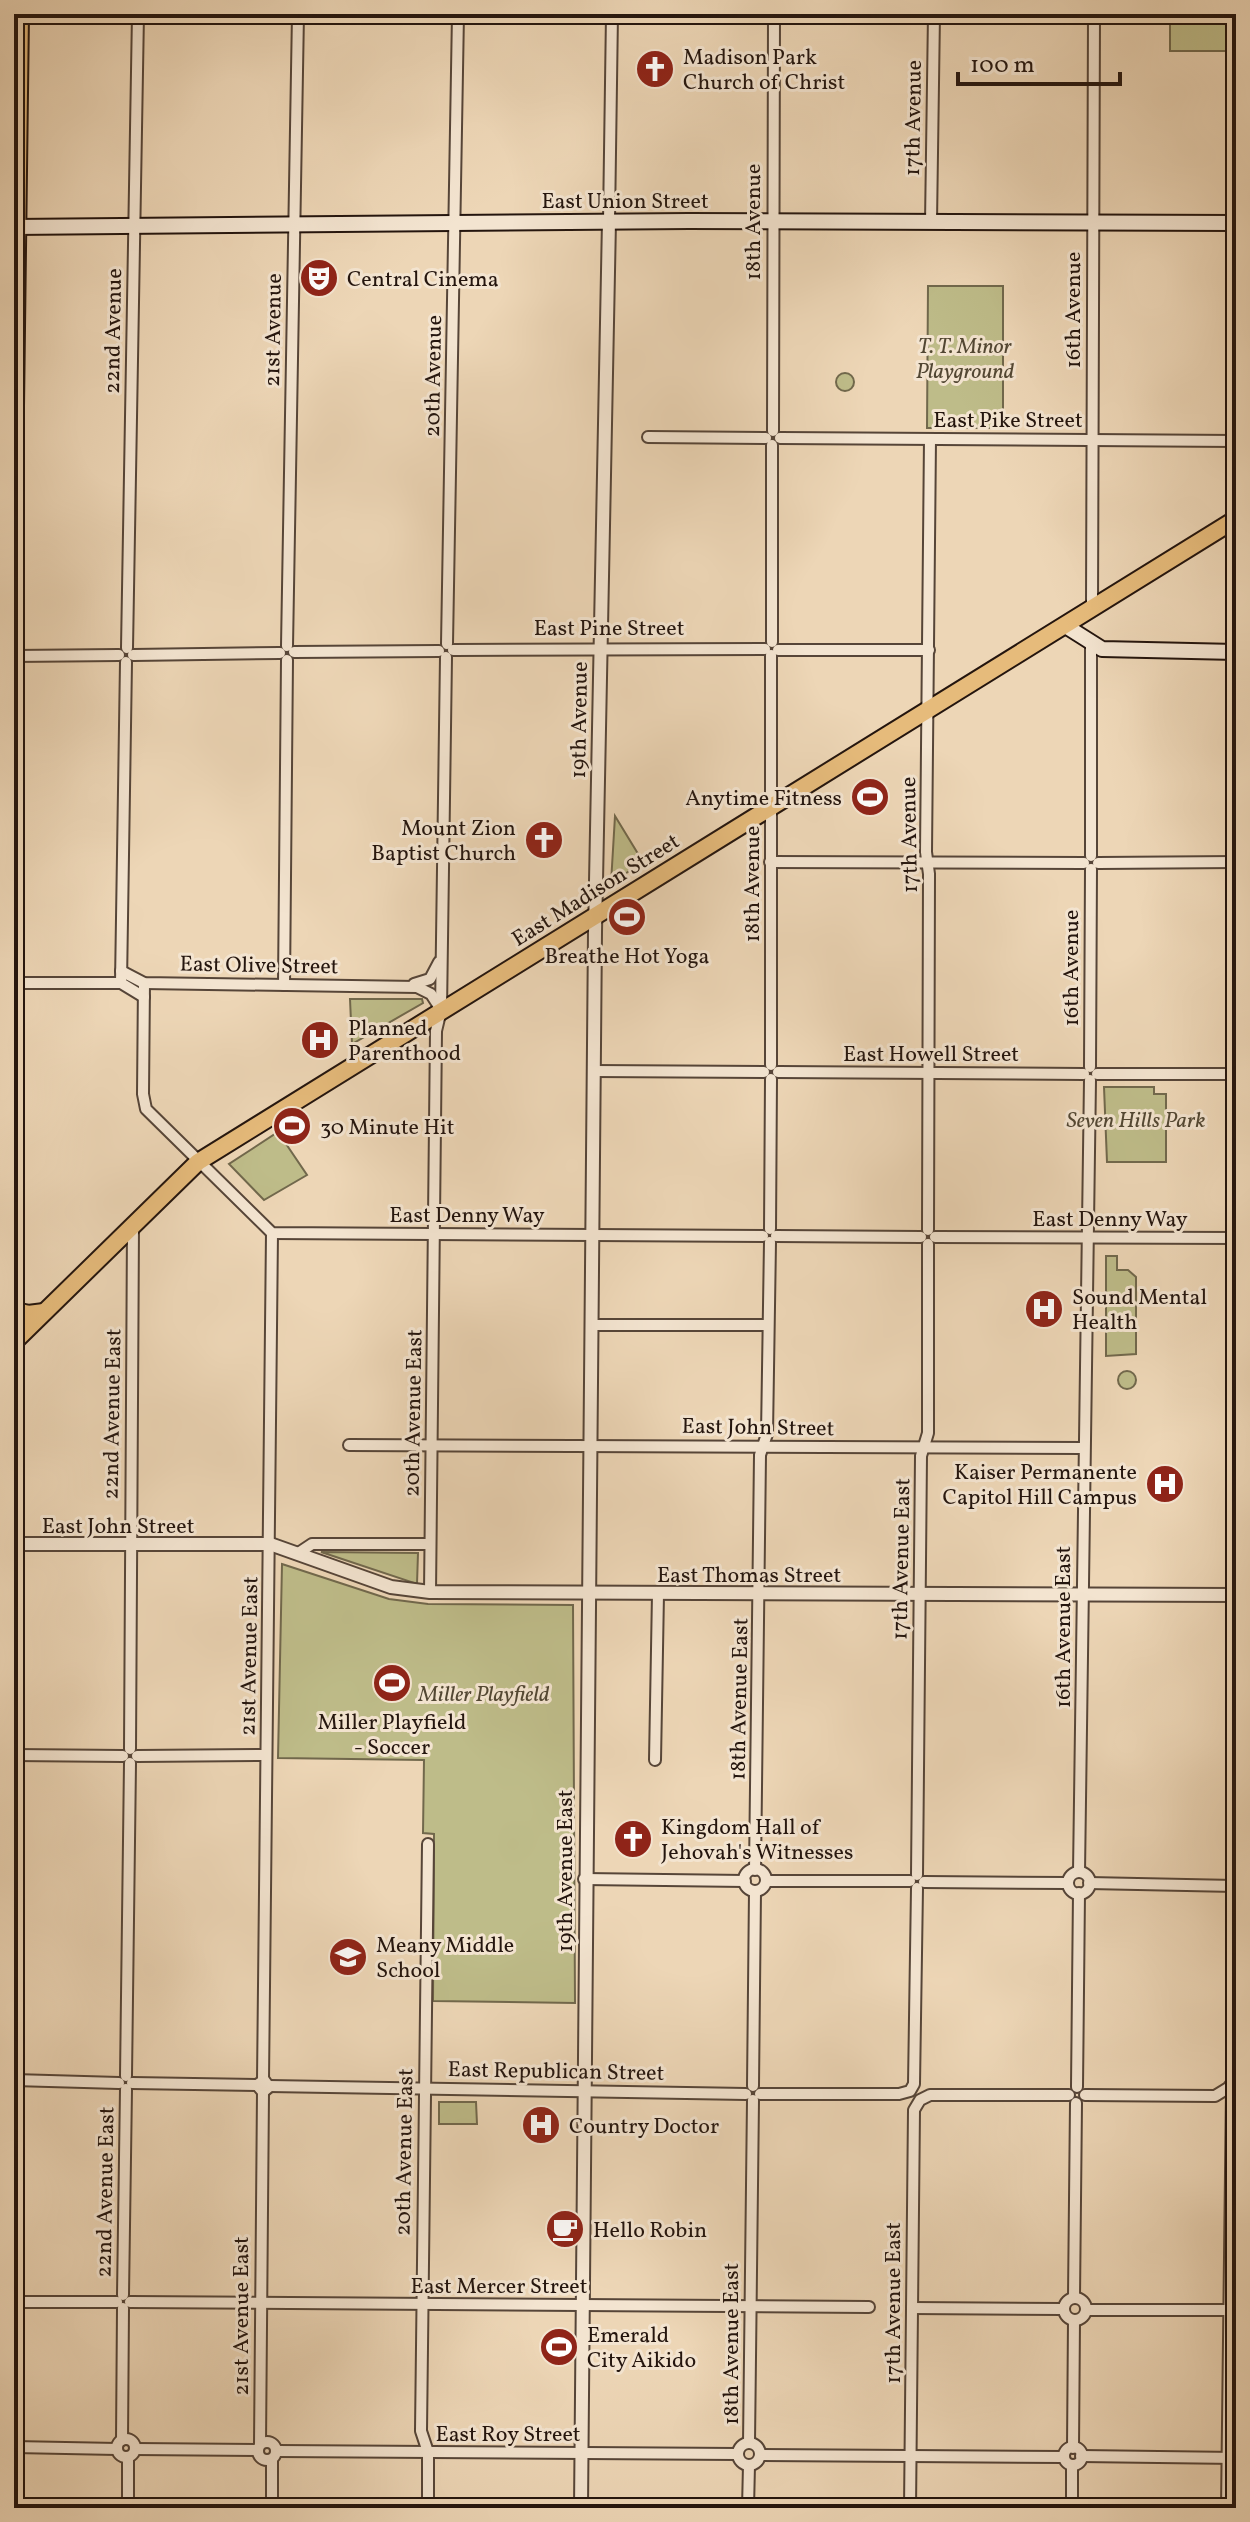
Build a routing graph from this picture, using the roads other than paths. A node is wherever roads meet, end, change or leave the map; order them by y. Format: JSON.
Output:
{"nodes":[{"id":1,"x":20,"y":14,"type":"edge"},
{"id":2,"x":138,"y":14,"type":"edge"},
{"id":3,"x":298,"y":14,"type":"edge"},
{"id":4,"x":458,"y":14,"type":"edge"},
{"id":5,"x":612,"y":14,"type":"edge"},
{"id":6,"x":774,"y":14,"type":"edge"},
{"id":7,"x":934,"y":14,"type":"edge"},
{"id":8,"x":1094,"y":14,"type":"edge"},
{"id":9,"x":609,"y":221,"type":"junction"},
{"id":10,"x":772,"y":221,"type":"junction"},
{"id":11,"x":931,"y":222,"type":"junction"},
{"id":12,"x":1093,"y":222,"type":"junction"},
{"id":13,"x":455,"y":223,"type":"junction"},
{"id":14,"x":1236,"y":223,"type":"edge"},
{"id":15,"x":294,"y":224,"type":"junction"},
{"id":16,"x":134,"y":225,"type":"junction"},
{"id":17,"x":16,"y":227,"type":"edge"},
{"id":18,"x":648,"y":437,"type":"dead end"},
{"id":19,"x":773,"y":438,"type":"junction"},
{"id":20,"x":930,"y":439,"type":"junction"},
{"id":21,"x":1093,"y":439,"type":"junction"},
{"id":22,"x":1236,"y":441,"type":"edge"},
{"id":23,"x":15,"y":449,"type":"edge"},
{"id":24,"x":14,"y":484,"type":"edge"},
{"id":25,"x":1236,"y":519,"type":"edge"},
{"id":26,"x":1092,"y":607,"type":"junction"},
{"id":27,"x":1064,"y":625,"type":"junction"},
{"id":28,"x":1091,"y":644,"type":"junction"},
{"id":29,"x":600,"y":649,"type":"junction"},
{"id":30,"x":771,"y":649,"type":"junction"},
{"id":31,"x":929,"y":650,"type":"junction"},
{"id":32,"x":446,"y":651,"type":"junction"},
{"id":33,"x":1236,"y":652,"type":"edge"},
{"id":34,"x":287,"y":653,"type":"junction"},
{"id":35,"x":126,"y":655,"type":"junction"},
{"id":36,"x":14,"y":656,"type":"edge"},
{"id":37,"x":929,"y":707,"type":"junction"},
{"id":38,"x":772,"y":804,"type":"junction"},
{"id":39,"x":770,"y":862,"type":"junction"},
{"id":40,"x":927,"y":862,"type":"junction"},
{"id":41,"x":1236,"y":862,"type":"edge"},
{"id":42,"x":1091,"y":863,"type":"junction"},
{"id":43,"x":595,"y":915,"type":"junction"},
{"id":44,"x":441,"y":960,"type":"junction"},
{"id":45,"x":121,"y":971,"type":"junction"},
{"id":46,"x":426,"y":981,"type":"junction"},
{"id":47,"x":14,"y":983,"type":"edge"},
{"id":48,"x":121,"y":983,"type":"junction"},
{"id":49,"x":144,"y":983,"type":"junction"},
{"id":50,"x":284,"y":985,"type":"junction"},
{"id":51,"x":400,"y":985,"type":"junction"},
{"id":52,"x":441,"y":990,"type":"junction"},
{"id":53,"x":144,"y":997,"type":"junction"},
{"id":54,"x":441,"y":1010,"type":"junction"},
{"id":55,"x":593,"y":1071,"type":"junction"},
{"id":56,"x":771,"y":1072,"type":"junction"},
{"id":57,"x":927,"y":1073,"type":"junction"},
{"id":58,"x":1090,"y":1074,"type":"junction"},
{"id":59,"x":1236,"y":1074,"type":"edge"},
{"id":60,"x":198,"y":1162,"type":"junction"},
{"id":61,"x":133,"y":1224,"type":"junction"},
{"id":62,"x":272,"y":1233,"type":"junction"},
{"id":63,"x":434,"y":1234,"type":"junction"},
{"id":64,"x":594,"y":1234,"type":"junction"},
{"id":65,"x":770,"y":1236,"type":"junction"},
{"id":66,"x":928,"y":1237,"type":"junction"},
{"id":67,"x":1089,"y":1238,"type":"junction"},
{"id":68,"x":1236,"y":1238,"type":"edge"},
{"id":69,"x":14,"y":1310,"type":"edge"},
{"id":70,"x":44,"y":1312,"type":"junction"},
{"id":71,"x":593,"y":1325,"type":"junction"},
{"id":72,"x":768,"y":1325,"type":"junction"},
{"id":73,"x":14,"y":1342,"type":"edge"},
{"id":74,"x":349,"y":1445,"type":"dead end"},
{"id":75,"x":591,"y":1445,"type":"junction"},
{"id":76,"x":432,"y":1446,"type":"junction"},
{"id":77,"x":763,"y":1446,"type":"junction"},
{"id":78,"x":924,"y":1447,"type":"junction"},
{"id":79,"x":1083,"y":1448,"type":"junction"},
{"id":80,"x":14,"y":1544,"type":"edge"},
{"id":81,"x":270,"y":1544,"type":"junction"},
{"id":82,"x":430,"y":1544,"type":"junction"},
{"id":83,"x":130,"y":1545,"type":"junction"},
{"id":84,"x":297,"y":1554,"type":"junction"},
{"id":85,"x":430,"y":1592,"type":"junction"},
{"id":86,"x":588,"y":1592,"type":"junction"},
{"id":87,"x":658,"y":1594,"type":"junction"},
{"id":88,"x":759,"y":1594,"type":"junction"},
{"id":89,"x":920,"y":1595,"type":"junction"},
{"id":90,"x":1082,"y":1595,"type":"junction"},
{"id":91,"x":1236,"y":1595,"type":"edge"},
{"id":92,"x":14,"y":1755,"type":"edge"},
{"id":93,"x":266,"y":1755,"type":"junction"},
{"id":94,"x":130,"y":1756,"type":"junction"},
{"id":95,"x":655,"y":1760,"type":"dead end"},
{"id":96,"x":1236,"y":1839,"type":"edge"},
{"id":97,"x":428,"y":1844,"type":"dead end"},
{"id":98,"x":1236,"y":1858,"type":"edge"},
{"id":99,"x":755,"y":1870,"type":"junction"},
{"id":100,"x":1079,"y":1872,"type":"junction"},
{"id":101,"x":584,"y":1879,"type":"junction"},
{"id":102,"x":745,"y":1881,"type":"junction"},
{"id":103,"x":766,"y":1881,"type":"junction"},
{"id":104,"x":917,"y":1882,"type":"junction"},
{"id":105,"x":1068,"y":1883,"type":"junction"},
{"id":106,"x":1089,"y":1883,"type":"junction"},
{"id":107,"x":1235,"y":1886,"type":"edge"},
{"id":108,"x":755,"y":1891,"type":"junction"},
{"id":109,"x":1079,"y":1893,"type":"junction"},
{"id":110,"x":1235,"y":2079,"type":"edge"},
{"id":111,"x":14,"y":2080,"type":"edge"},
{"id":112,"x":126,"y":2083,"type":"junction"},
{"id":113,"x":263,"y":2086,"type":"junction"},
{"id":114,"x":424,"y":2086,"type":"junction"},
{"id":115,"x":582,"y":2090,"type":"junction"},
{"id":116,"x":910,"y":2091,"type":"joint"},
{"id":117,"x":753,"y":2094,"type":"junction"},
{"id":118,"x":1077,"y":2095,"type":"junction"},
{"id":119,"x":1234,"y":2275,"type":"edge"},
{"id":120,"x":1074,"y":2297,"type":"junction"},
{"id":121,"x":14,"y":2302,"type":"edge"},
{"id":122,"x":123,"y":2302,"type":"junction"},
{"id":123,"x":259,"y":2303,"type":"junction"},
{"id":124,"x":421,"y":2304,"type":"junction"},
{"id":125,"x":581,"y":2305,"type":"junction"},
{"id":126,"x":750,"y":2306,"type":"junction"},
{"id":127,"x":869,"y":2307,"type":"dead end"},
{"id":128,"x":912,"y":2308,"type":"junction"},
{"id":129,"x":1063,"y":2309,"type":"junction"},
{"id":130,"x":1086,"y":2310,"type":"junction"},
{"id":131,"x":1231,"y":2310,"type":"junction"},
{"id":132,"x":1074,"y":2320,"type":"junction"},
{"id":133,"x":749,"y":2443,"type":"junction"},
{"id":134,"x":120,"y":2444,"type":"junction"},
{"id":135,"x":14,"y":2447,"type":"edge"},
{"id":136,"x":259,"y":2447,"type":"junction"},
{"id":137,"x":1073,"y":2448,"type":"junction"},
{"id":138,"x":428,"y":2452,"type":"junction"},
{"id":139,"x":132,"y":2453,"type":"junction"},
{"id":140,"x":581,"y":2453,"type":"junction"},
{"id":141,"x":738,"y":2454,"type":"junction"},
{"id":142,"x":275,"y":2455,"type":"junction"},
{"id":143,"x":760,"y":2455,"type":"junction"},
{"id":144,"x":911,"y":2456,"type":"junction"},
{"id":145,"x":1081,"y":2456,"type":"junction"},
{"id":146,"x":1233,"y":2458,"type":"edge"},
{"id":147,"x":1068,"y":2461,"type":"junction"},
{"id":148,"x":749,"y":2465,"type":"junction"},
{"id":149,"x":128,"y":2508,"type":"edge"},
{"id":150,"x":272,"y":2508,"type":"edge"},
{"id":151,"x":428,"y":2508,"type":"edge"},
{"id":152,"x":581,"y":2508,"type":"edge"},
{"id":153,"x":748,"y":2508,"type":"edge"},
{"id":154,"x":910,"y":2508,"type":"edge"},
{"id":155,"x":1072,"y":2508,"type":"edge"},
{"id":156,"x":1228,"y":2508,"type":"edge"}],
"edges":[{"from":1,"to":17,"type":"main road"},
{"from":2,"to":16,"type":"street","name":"22nd Avenue"},
{"from":3,"to":15,"type":"street","name":"21st Avenue"},
{"from":4,"to":13,"type":"street","name":"20th Avenue"},
{"from":5,"to":9,"type":"street","name":"19th Avenue"},
{"from":6,"to":10,"type":"street","name":"18th Avenue"},
{"from":7,"to":11,"type":"street","name":"17th Avenue"},
{"from":8,"to":12,"type":"street","name":"16th Avenue"},
{"from":9,"to":10,"type":"main road","name":"East Union Street"},
{"from":9,"to":13,"type":"main road","name":"East Union Street"},
{"from":9,"to":29,"type":"street","name":"19th Avenue"},
{"from":10,"to":11,"type":"main road","name":"East Union Street"},
{"from":10,"to":19,"type":"street","name":"18th Avenue"},
{"from":11,"to":12,"type":"main road","name":"East Union Street"},
{"from":12,"to":14,"type":"main road","name":"East Union Street"},
{"from":12,"to":21,"type":"street","name":"16th Avenue"},
{"from":13,"to":15,"type":"main road","name":"East Union Street"},
{"from":13,"to":32,"type":"street","name":"20th Avenue"},
{"from":15,"to":16,"type":"main road","name":"East Union Street"},
{"from":15,"to":34,"type":"street","name":"21st Avenue"},
{"from":16,"to":17,"type":"main road","name":"East Union Street"},
{"from":16,"to":35,"type":"street","name":"22nd Avenue"},
{"from":17,"to":23,"type":"main road"},
{"from":18,"to":19,"type":"street","name":"East Pike Street"},
{"from":19,"to":20,"type":"street","name":"East Pike Street"},
{"from":19,"to":30,"type":"street","name":"18th Avenue"},
{"from":20,"to":21,"type":"street","name":"East Pike Street"},
{"from":20,"to":31,"type":"street","name":"17th Avenue"},
{"from":21,"to":22,"type":"street","name":"East Pike Street"},
{"from":21,"to":26,"type":"street","name":"16th Avenue"},
{"from":23,"to":24,"type":"main road"},
{"from":25,"to":26,"type":"main road","name":"East Madison Street"},
{"from":26,"to":27,"type":"main road","name":"East Madison Street"},
{"from":27,"to":28,"type":"main road"},
{"from":27,"to":37,"type":"main road","name":"East Madison Street"},
{"from":28,"to":33,"type":"main road"},
{"from":28,"to":42,"type":"street","name":"16th Avenue"},
{"from":29,"to":30,"type":"street","name":"East Pine Street"},
{"from":29,"to":32,"type":"street","name":"East Pine Street"},
{"from":29,"to":43,"type":"street","name":"19th Avenue"},
{"from":30,"to":31,"type":"street","name":"East Pine Street"},
{"from":30,"to":38,"type":"street","name":"18th Avenue"},
{"from":31,"to":37,"type":"street","name":"17th Avenue"},
{"from":32,"to":34,"type":"street","name":"East Pine Street"},
{"from":32,"to":44,"type":"street","name":"20th Avenue"},
{"from":34,"to":35,"type":"street","name":"East Pine Street"},
{"from":34,"to":50,"type":"street","name":"21st Avenue"},
{"from":35,"to":36,"type":"street","name":"East Pine Street"},
{"from":35,"to":45,"type":"street","name":"22nd Avenue"},
{"from":37,"to":38,"type":"main road","name":"East Madison Street"},
{"from":37,"to":40,"type":"street","name":"17th Avenue"},
{"from":38,"to":39,"type":"street","name":"18th Avenue"},
{"from":38,"to":43,"type":"main road","name":"East Madison Street"},
{"from":39,"to":40,"type":"street"},
{"from":39,"to":56,"type":"street","name":"18th Avenue"},
{"from":40,"to":42,"type":"street"},
{"from":40,"to":57,"type":"street","name":"17th Avenue"},
{"from":41,"to":42,"type":"street"},
{"from":42,"to":58,"type":"street","name":"16th Avenue"},
{"from":43,"to":54,"type":"main road","name":"East Madison Street"},
{"from":43,"to":55,"type":"street","name":"19th Avenue"},
{"from":44,"to":46,"type":"street"},
{"from":44,"to":52,"type":"street","name":"20th Avenue"},
{"from":45,"to":48,"type":"street","name":"22nd Avenue"},
{"from":45,"to":49,"type":"street","name":"East Olive Street"},
{"from":46,"to":51,"type":"street","name":"East Olive Street"},
{"from":46,"to":52,"type":"street"},
{"from":47,"to":48,"type":"street"},
{"from":48,"to":53,"type":"street"},
{"from":49,"to":50,"type":"street","name":"East Olive Street"},
{"from":49,"to":53,"type":"street"},
{"from":50,"to":51,"type":"street","name":"East Olive Street"},
{"from":51,"to":54,"type":"street","name":"East Olive Street"},
{"from":52,"to":54,"type":"street","name":"20th Avenue"},
{"from":53,"to":60,"type":"street"},
{"from":54,"to":60,"type":"main road","name":"East Madison Street"},
{"from":54,"to":63,"type":"street","name":"20th Avenue"},
{"from":55,"to":56,"type":"street","name":"East Howell Street"},
{"from":55,"to":64,"type":"street","name":"19th Avenue"},
{"from":56,"to":57,"type":"street","name":"East Howell Street"},
{"from":56,"to":65,"type":"street","name":"18th Avenue"},
{"from":57,"to":58,"type":"street","name":"East Howell Street"},
{"from":57,"to":66,"type":"street","name":"17th Avenue"},
{"from":58,"to":59,"type":"street","name":"East Howell Street"},
{"from":58,"to":67,"type":"street","name":"16th Avenue"},
{"from":60,"to":61,"type":"main road","name":"East Madison Street"},
{"from":60,"to":62,"type":"street"},
{"from":61,"to":70,"type":"main road","name":"East Madison Street"},
{"from":61,"to":83,"type":"street","name":"22nd Avenue East"},
{"from":62,"to":63,"type":"street","name":"East Denny Way"},
{"from":62,"to":81,"type":"street","name":"21st Avenue East"},
{"from":63,"to":64,"type":"street","name":"East Denny Way"},
{"from":63,"to":76,"type":"street","name":"20th Avenue East"},
{"from":64,"to":65,"type":"street","name":"East Denny Way"},
{"from":64,"to":71,"type":"street","name":"19th Avenue East"},
{"from":65,"to":66,"type":"street","name":"East Denny Way"},
{"from":65,"to":72,"type":"street","name":"18th Avenue East"},
{"from":66,"to":67,"type":"street","name":"East Denny Way"},
{"from":66,"to":78,"type":"street","name":"17th Avenue East"},
{"from":67,"to":68,"type":"street","name":"East Denny Way"},
{"from":67,"to":79,"type":"street","name":"16th Avenue East"},
{"from":69,"to":70,"type":"main road"},
{"from":70,"to":73,"type":"main road","name":"East Madison Street"},
{"from":71,"to":72,"type":"street"},
{"from":71,"to":75,"type":"street","name":"19th Avenue East"},
{"from":72,"to":77,"type":"street","name":"18th Avenue East"},
{"from":74,"to":76,"type":"street","name":"East John Street"},
{"from":75,"to":76,"type":"street","name":"East John Street"},
{"from":75,"to":77,"type":"street","name":"East John Street"},
{"from":75,"to":86,"type":"street","name":"19th Avenue East"},
{"from":76,"to":82,"type":"street","name":"20th Avenue East"},
{"from":77,"to":78,"type":"street","name":"East John Street"},
{"from":77,"to":88,"type":"street","name":"18th Avenue East"},
{"from":78,"to":79,"type":"street","name":"East John Street"},
{"from":78,"to":89,"type":"street","name":"17th Avenue East"},
{"from":79,"to":90,"type":"street","name":"16th Avenue East"},
{"from":80,"to":83,"type":"street","name":"East John Street"},
{"from":81,"to":83,"type":"street","name":"East John Street"},
{"from":81,"to":84,"type":"street","name":"East Thomas Street"},
{"from":81,"to":93,"type":"street","name":"21st Avenue East"},
{"from":82,"to":84,"type":"street"},
{"from":82,"to":85,"type":"street","name":"20th Avenue East"},
{"from":83,"to":94,"type":"street","name":"22nd Avenue East"},
{"from":84,"to":85,"type":"street","name":"East Thomas Street"},
{"from":85,"to":86,"type":"street","name":"East Thomas Street"},
{"from":86,"to":87,"type":"street","name":"East Thomas Street"},
{"from":86,"to":101,"type":"street","name":"19th Avenue East"},
{"from":87,"to":88,"type":"street","name":"East Thomas Street"},
{"from":87,"to":95,"type":"street"},
{"from":88,"to":89,"type":"street","name":"East Thomas Street"},
{"from":88,"to":99,"type":"street","name":"18th Avenue East"},
{"from":89,"to":90,"type":"street","name":"East Thomas Street"},
{"from":89,"to":104,"type":"street","name":"17th Avenue East"},
{"from":90,"to":91,"type":"street","name":"East Thomas Street"},
{"from":90,"to":100,"type":"street","name":"16th Avenue East"},
{"from":92,"to":94,"type":"street"},
{"from":93,"to":94,"type":"street"},
{"from":93,"to":113,"type":"street","name":"21st Avenue East"},
{"from":94,"to":112,"type":"street","name":"22nd Avenue East"},
{"from":96,"to":98,"type":"street"},
{"from":97,"to":114,"type":"street","name":"20th Avenue East"},
{"from":98,"to":107,"type":"street"},
{"from":99,"to":102,"type":"street"},
{"from":99,"to":103,"type":"street"},
{"from":100,"to":105,"type":"street"},
{"from":100,"to":106,"type":"street"},
{"from":101,"to":102,"type":"street"},
{"from":101,"to":115,"type":"street","name":"19th Avenue East"},
{"from":102,"to":108,"type":"street"},
{"from":103,"to":104,"type":"street"},
{"from":103,"to":108,"type":"street"},
{"from":104,"to":105,"type":"street"},
{"from":104,"to":116,"type":"street","name":"17th Avenue East"},
{"from":105,"to":109,"type":"street"},
{"from":106,"to":107,"type":"street"},
{"from":106,"to":109,"type":"street"},
{"from":107,"to":110,"type":"street"},
{"from":108,"to":117,"type":"street","name":"18th Avenue East"},
{"from":109,"to":118,"type":"street"},
{"from":110,"to":118,"type":"street"},
{"from":110,"to":119,"type":"street"},
{"from":111,"to":112,"type":"street","name":"East Republican Street"},
{"from":112,"to":113,"type":"street","name":"East Republican Street"},
{"from":112,"to":122,"type":"street","name":"22nd Avenue East"},
{"from":113,"to":114,"type":"street","name":"East Republican Street"},
{"from":113,"to":123,"type":"street","name":"21st Avenue East"},
{"from":114,"to":115,"type":"street","name":"East Republican Street"},
{"from":114,"to":124,"type":"street","name":"20th Avenue East"},
{"from":115,"to":117,"type":"street","name":"East Republican Street"},
{"from":115,"to":125,"type":"street","name":"19th Avenue East"},
{"from":116,"to":117,"type":"street","name":"East Republican Street"},
{"from":117,"to":126,"type":"street","name":"18th Avenue East"},
{"from":118,"to":120,"type":"street"},
{"from":118,"to":128,"type":"street","name":"17th Avenue East"},
{"from":119,"to":131,"type":"street"},
{"from":120,"to":129,"type":"street"},
{"from":120,"to":130,"type":"street"},
{"from":121,"to":122,"type":"street","name":"East Mercer Street"},
{"from":122,"to":123,"type":"street","name":"East Mercer Street"},
{"from":122,"to":134,"type":"street","name":"22nd Avenue East"},
{"from":123,"to":124,"type":"street","name":"East Mercer Street"},
{"from":123,"to":136,"type":"street","name":"21st Avenue East"},
{"from":124,"to":125,"type":"street","name":"East Mercer Street"},
{"from":124,"to":138,"type":"street","name":"20th Avenue East"},
{"from":125,"to":126,"type":"street","name":"East Mercer Street"},
{"from":125,"to":140,"type":"street","name":"19th Avenue East"},
{"from":126,"to":127,"type":"street","name":"East Mercer Street"},
{"from":126,"to":133,"type":"street","name":"18th Avenue East"},
{"from":128,"to":129,"type":"street"},
{"from":128,"to":144,"type":"street","name":"17th Avenue East"},
{"from":129,"to":132,"type":"street"},
{"from":130,"to":131,"type":"street"},
{"from":130,"to":132,"type":"street"},
{"from":131,"to":146,"type":"street"},
{"from":132,"to":137,"type":"street"},
{"from":133,"to":141,"type":"street"},
{"from":133,"to":143,"type":"street"},
{"from":134,"to":135,"type":"street"},
{"from":134,"to":139,"type":"street"},
{"from":136,"to":139,"type":"street"},
{"from":136,"to":142,"type":"street"},
{"from":137,"to":145,"type":"street"},
{"from":137,"to":147,"type":"street"},
{"from":138,"to":140,"type":"street","name":"East Roy Street"},
{"from":138,"to":142,"type":"street","name":"East Roy Street"},
{"from":138,"to":151,"type":"street","name":"20th Avenue East"},
{"from":139,"to":149,"type":"street"},
{"from":140,"to":141,"type":"street","name":"East Roy Street"},
{"from":140,"to":152,"type":"street","name":"19th Avenue East"},
{"from":141,"to":148,"type":"street"},
{"from":142,"to":150,"type":"street"},
{"from":143,"to":144,"type":"street"},
{"from":143,"to":148,"type":"street"},
{"from":144,"to":147,"type":"street"},
{"from":144,"to":154,"type":"street","name":"17th Avenue East"},
{"from":145,"to":146,"type":"street"},
{"from":145,"to":147,"type":"street"},
{"from":146,"to":156,"type":"street"},
{"from":147,"to":155,"type":"street"},
{"from":148,"to":153,"type":"street"}]}
